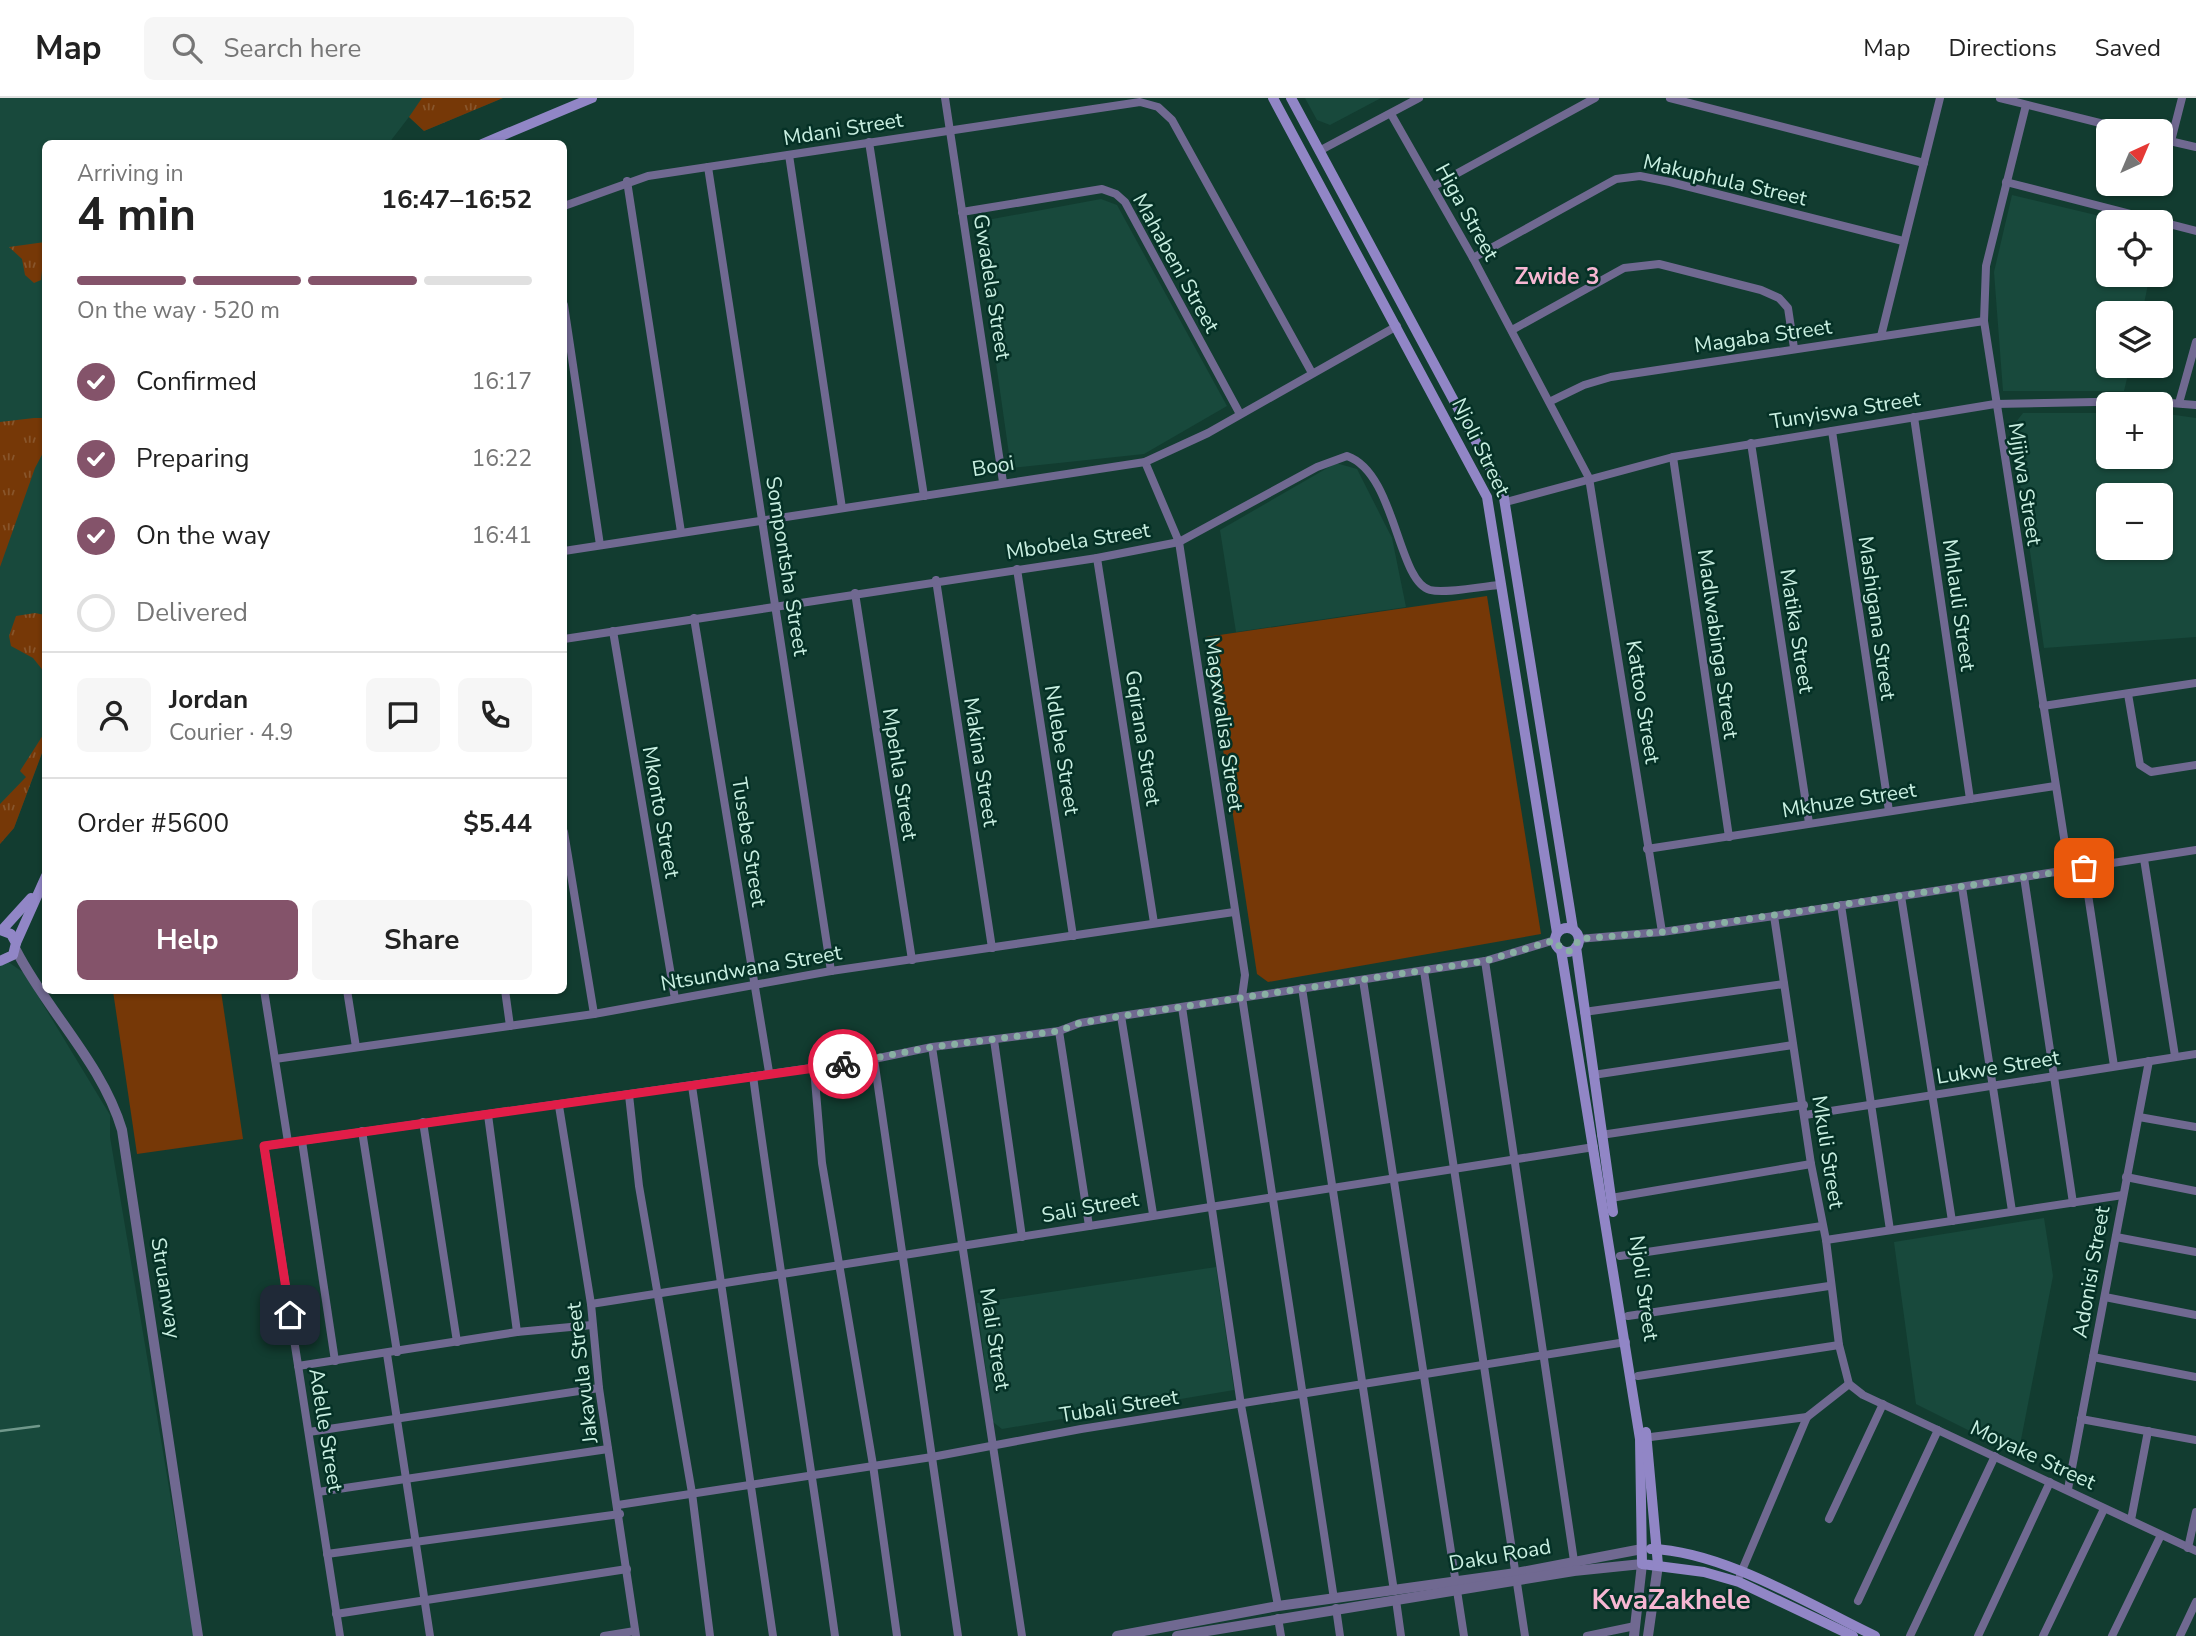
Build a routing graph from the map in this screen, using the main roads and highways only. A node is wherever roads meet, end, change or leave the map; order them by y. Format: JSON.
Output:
{"nodes":[{"id":1,"x":592,"y":98,"type":"edge"},
{"id":2,"x":1273,"y":98,"type":"edge"},
{"id":3,"x":1292,"y":98,"type":"edge"},
{"id":4,"x":492,"y":140,"type":"edge"},
{"id":5,"x":42,"y":881,"type":"edge"},
{"id":6,"x":42,"y":884,"type":"edge"},
{"id":7,"x":1,"y":930,"type":"edge"},
{"id":8,"x":1576,"y":938,"type":"junction"},
{"id":9,"x":1558,"y":941,"type":"junction"},
{"id":10,"x":16,"y":946,"type":"junction"},
{"id":11,"x":3,"y":961,"type":"edge"},
{"id":12,"x":1644,"y":1438,"type":"junction"},
{"id":13,"x":1642,"y":1549,"type":"junction"},
{"id":14,"x":1658,"y":1549,"type":"junction"},
{"id":15,"x":1642,"y":1564,"type":"joint"},
{"id":16,"x":1658,"y":1566,"type":"junction"},
{"id":17,"x":1740,"y":1577,"type":"junction"},
{"id":18,"x":1870,"y":1635,"type":"edge"},
{"id":19,"x":1853,"y":1636,"type":"edge"}],
"edges":[{"from":1,"to":4,"type":"main road"},
{"from":2,"to":9,"type":"main road","name":"Njoli Street"},
{"from":3,"to":8,"type":"main road","name":"Njoli Street"},
{"from":5,"to":7,"type":"main road"},
{"from":6,"to":10,"type":"main road"},
{"from":7,"to":10,"type":"main road"},
{"from":8,"to":9,"type":"main road"},
{"from":8,"to":9,"type":"main road"},
{"from":8,"to":12,"type":"main road","name":"Njoli Street"},
{"from":9,"to":12,"type":"main road","name":"Njoli Street"},
{"from":10,"to":11,"type":"main road"},
{"from":12,"to":13,"type":"main road","name":"Njoli Street"},
{"from":12,"to":14,"type":"main road","name":"Njoli Street"},
{"from":13,"to":14,"type":"main road","name":"Daku Road"},
{"from":13,"to":15,"type":"main road","name":"Njoli Street"},
{"from":14,"to":16,"type":"main road","name":"Njoli Street"},
{"from":14,"to":17,"type":"main road","name":"Daku Road"},
{"from":15,"to":16,"type":"main road","name":"Daku Road"},
{"from":16,"to":17,"type":"main road","name":"Daku Road"},
{"from":17,"to":18,"type":"main road","name":"Daku Road"},
{"from":17,"to":19,"type":"main road","name":"Daku Road"}]}
